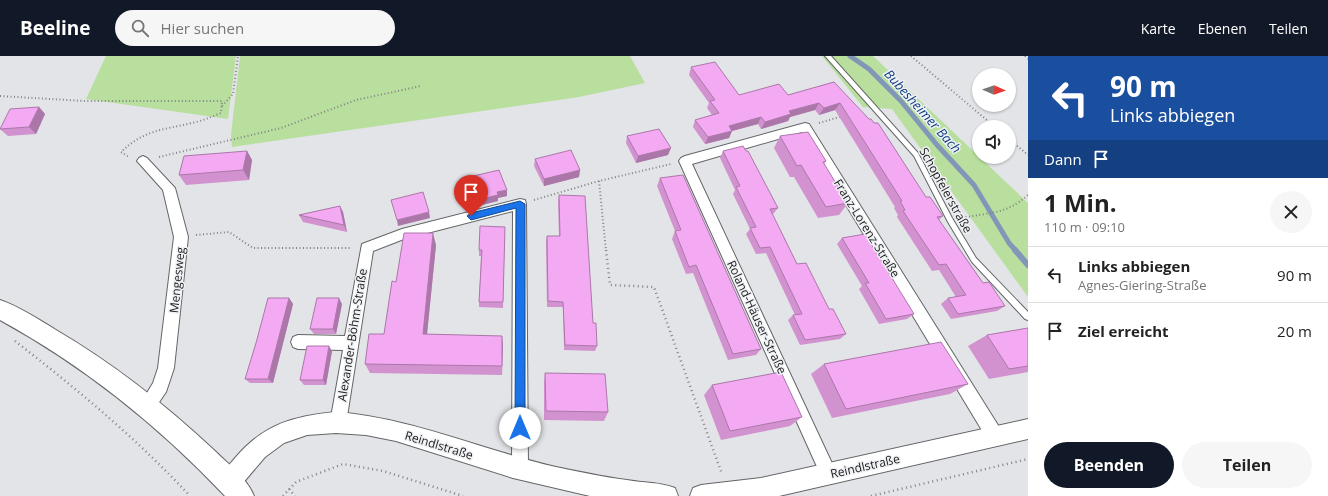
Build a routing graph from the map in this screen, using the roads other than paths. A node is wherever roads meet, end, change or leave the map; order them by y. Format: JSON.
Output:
{"nodes":[{"id":1,"x":828,"y":56,"type":"edge"},
{"id":2,"x":805,"y":127,"type":"joint"},
{"id":3,"x":143,"y":161,"type":"road end"},
{"id":4,"x":0,"y":309,"type":"edge"},
{"id":5,"x":1028,"y":317,"type":"edge"},
{"id":6,"x":298,"y":342,"type":"dead end"},
{"id":7,"x":350,"y":342,"type":"junction"},
{"id":8,"x":147,"y":406,"type":"junction"},
{"id":9,"x":338,"y":423,"type":"junction"},
{"id":10,"x":1028,"y":429,"type":"edge"},
{"id":11,"x":995,"y":436,"type":"junction"},
{"id":12,"x":520,"y":469,"type":"junction"},
{"id":13,"x":829,"y":474,"type":"junction"},
{"id":14,"x":235,"y":489,"type":"edge"},
{"id":15,"x":667,"y":496,"type":"edge"},
{"id":16,"x":701,"y":496,"type":"edge"}],
"edges":[{"from":1,"to":5,"type":"lane","name":"Schopfelerstraße"},
{"from":2,"to":11,"type":"street","name":"Franz-Lorenz-Straße"},
{"from":2,"to":13,"type":"street","name":"Roland-Häuser-Straße"},
{"from":3,"to":8,"type":"street","name":"Mengesweg"},
{"from":4,"to":8,"type":"main road"},
{"from":6,"to":7,"type":"street"},
{"from":7,"to":9,"type":"street","name":"Alexander-Böhm-Straße"},
{"from":7,"to":12,"type":"street","name":"Alexander-Böhm-Straße"},
{"from":8,"to":14,"type":"main road"},
{"from":9,"to":12,"type":"street","name":"Reindlstraße"},
{"from":9,"to":14,"type":"street","name":"Reindlstraße"},
{"from":10,"to":11,"type":"street","name":"Reindlstraße"},
{"from":11,"to":13,"type":"street","name":"Reindlstraße"},
{"from":12,"to":15,"type":"street","name":"Reindlstraße"},
{"from":13,"to":16,"type":"street","name":"Reindlstraße"}]}
